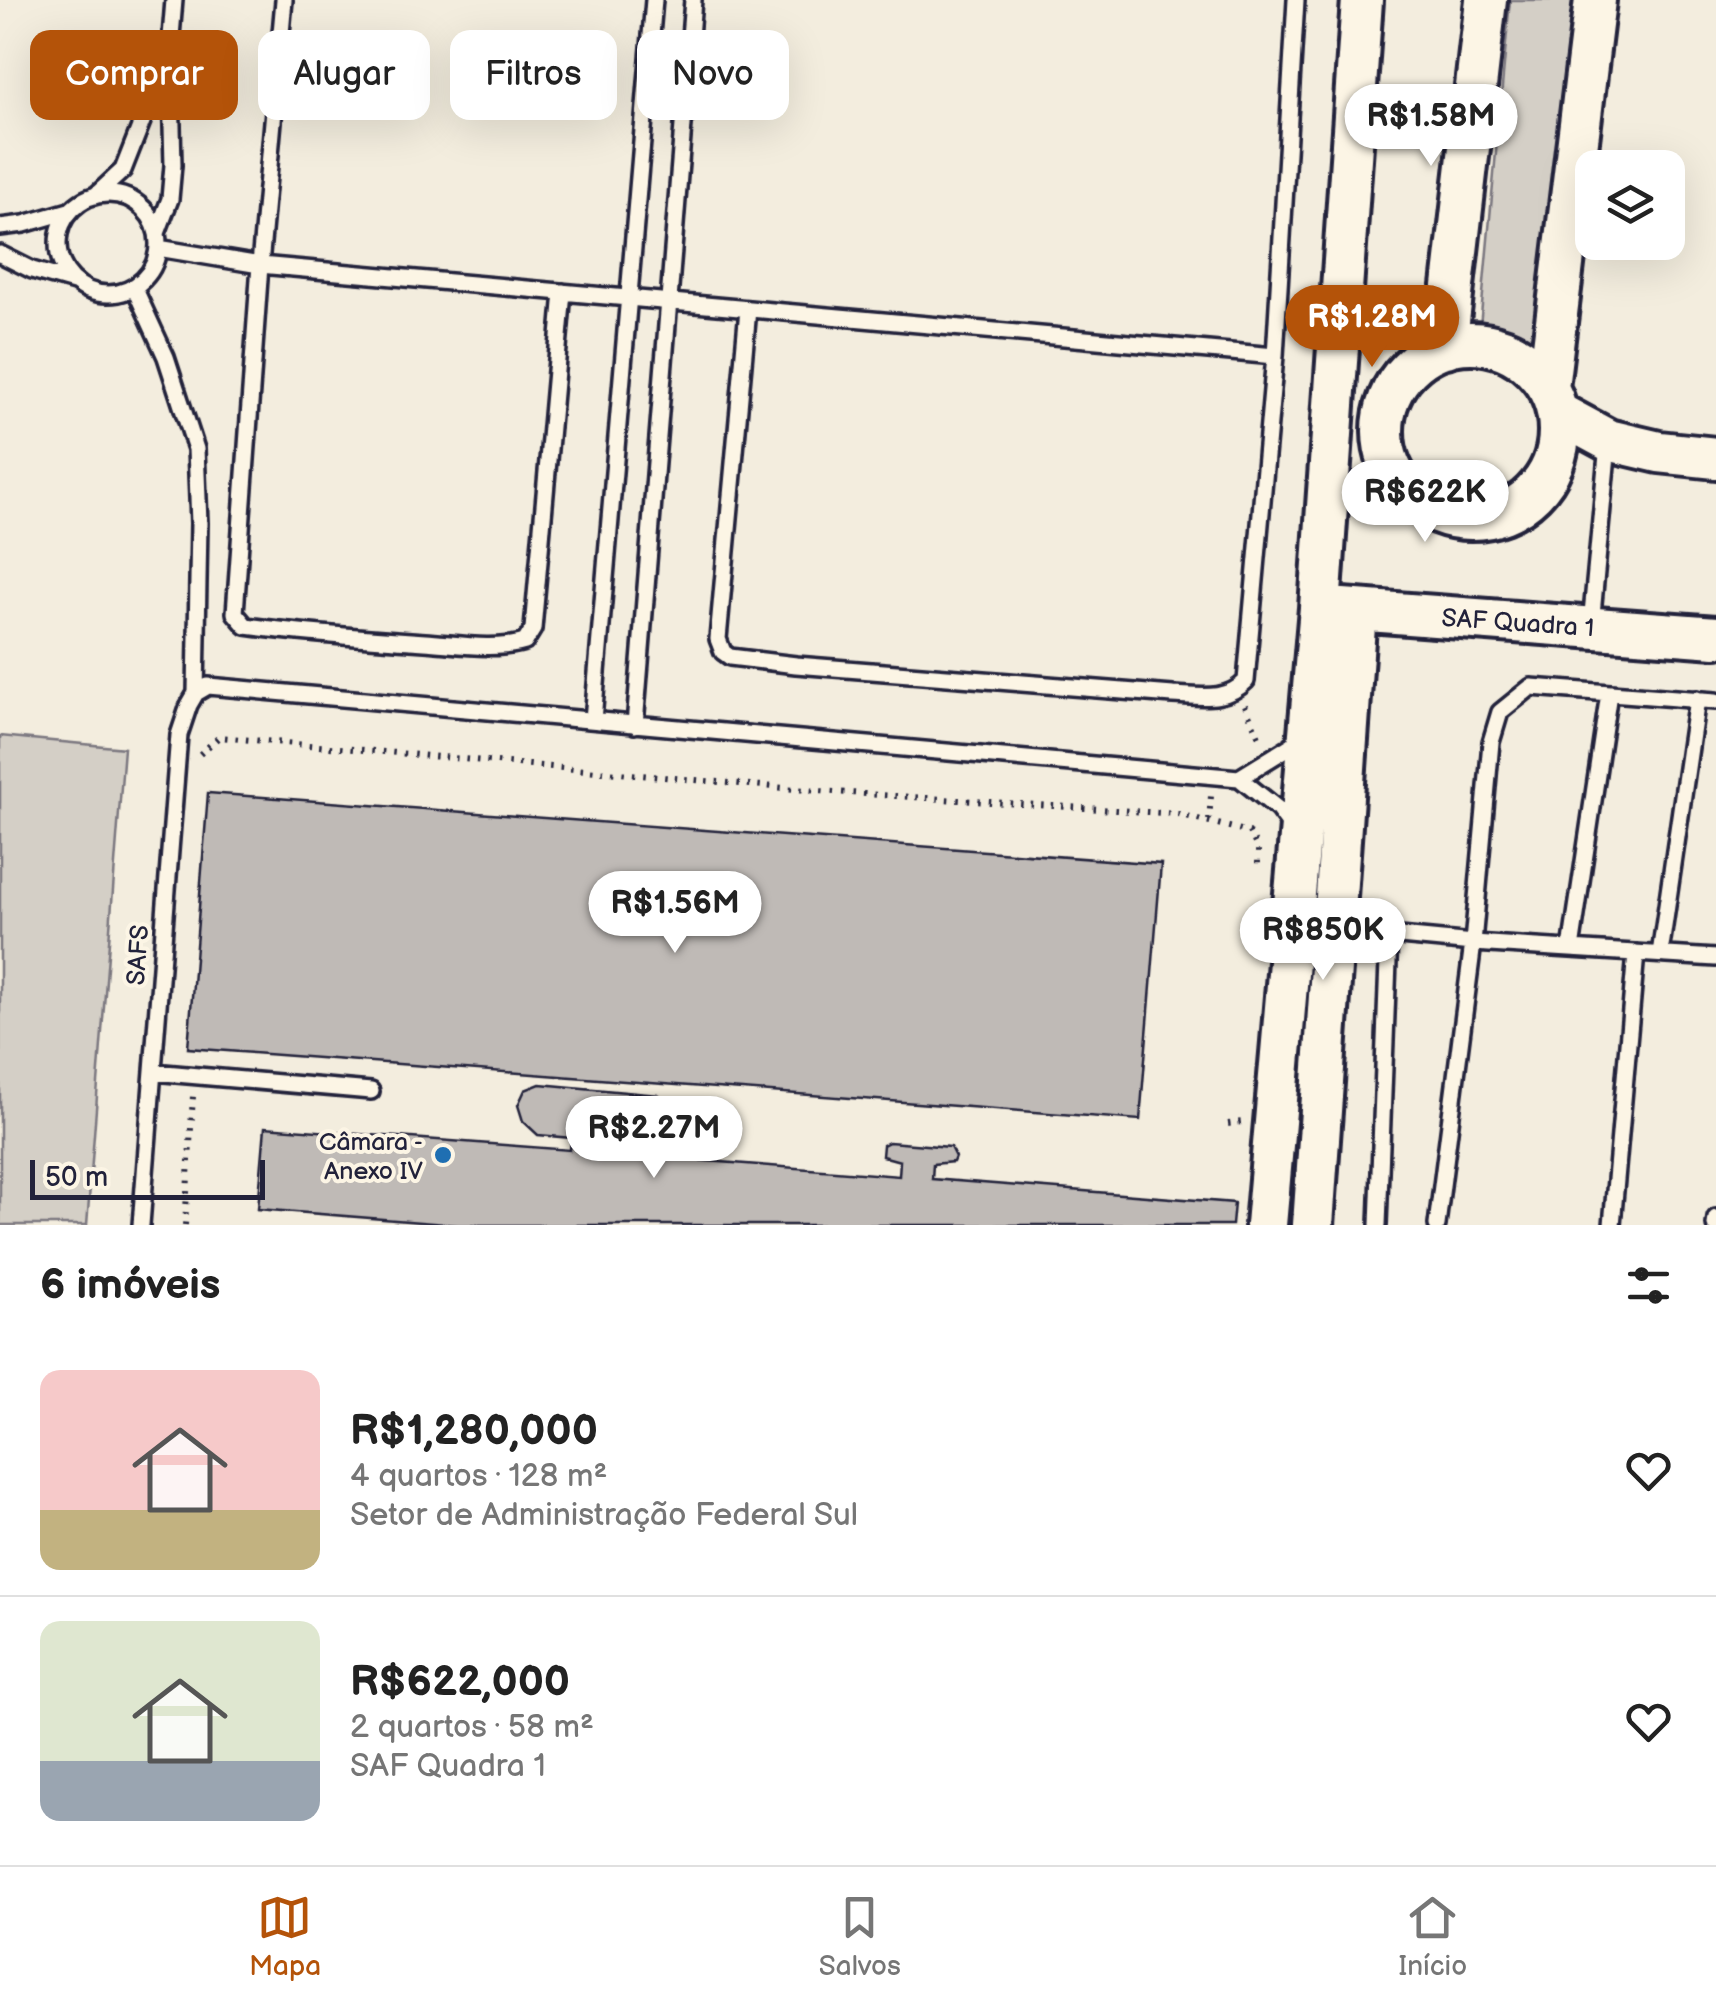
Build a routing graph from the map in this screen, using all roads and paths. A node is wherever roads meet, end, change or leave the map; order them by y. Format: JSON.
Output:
{"nodes":[{"id":1,"x":174,"y":0,"type":"edge"},
{"id":2,"x":284,"y":0,"type":"edge"},
{"id":3,"x":654,"y":0,"type":"edge"},
{"id":4,"x":693,"y":0,"type":"edge"},
{"id":5,"x":1296,"y":0,"type":"edge"},
{"id":6,"x":1362,"y":0,"type":"edge"},
{"id":7,"x":1486,"y":0,"type":"edge"},
{"id":8,"x":1595,"y":0,"type":"edge"},
{"id":9,"x":172,"y":30,"type":"edge"},
{"id":10,"x":143,"y":120,"type":"edge"},
{"id":11,"x":171,"y":120,"type":"edge"},
{"id":12,"x":96,"y":195,"type":"junction"},
{"id":13,"x":69,"y":210,"type":"junction"},
{"id":14,"x":0,"y":226,"type":"edge"},
{"id":15,"x":158,"y":240,"type":"junction"},
{"id":16,"x":0,"y":254,"type":"edge"},
{"id":17,"x":260,"y":265,"type":"junction"},
{"id":18,"x":74,"y":282,"type":"junction"},
{"id":19,"x":134,"y":287,"type":"junction"},
{"id":20,"x":563,"y":292,"type":"junction"},
{"id":21,"x":628,"y":298,"type":"junction"},
{"id":22,"x":669,"y":302,"type":"junction"},
{"id":23,"x":748,"y":309,"type":"junction"},
{"id":24,"x":1446,"y":346,"type":"junction"},
{"id":25,"x":1275,"y":356,"type":"junction"},
{"id":26,"x":1553,"y":400,"type":"junction"},
{"id":27,"x":1608,"y":440,"type":"junction"},
{"id":28,"x":1716,"y":458,"type":"edge"},
{"id":29,"x":1338,"y":609,"type":"junction"},
{"id":30,"x":1590,"y":628,"type":"junction"},
{"id":31,"x":1716,"y":637,"type":"edge"},
{"id":32,"x":1237,"y":691,"type":"junction"},
{"id":33,"x":196,"y":693,"type":"junction"},
{"id":34,"x":1609,"y":693,"type":"junction"},
{"id":35,"x":1697,"y":699,"type":"junction"},
{"id":36,"x":1716,"y":700,"type":"edge"},
{"id":37,"x":593,"y":720,"type":"junction"},
{"id":38,"x":635,"y":725,"type":"junction"},
{"id":39,"x":1309,"y":735,"type":"junction"},
{"id":40,"x":198,"y":754,"type":"dead end"},
{"id":41,"x":1266,"y":761,"type":"junction"},
{"id":42,"x":1239,"y":778,"type":"junction"},
{"id":43,"x":1211,"y":792,"type":"dead end"},
{"id":44,"x":1209,"y":820,"type":"junction"},
{"id":45,"x":1300,"y":839,"type":"junction"},
{"id":46,"x":1258,"y":876,"type":"dead end"},
{"id":47,"x":1333,"y":929,"type":"junction"},
{"id":48,"x":1389,"y":934,"type":"junction"},
{"id":49,"x":1472,"y":942,"type":"junction"},
{"id":50,"x":1571,"y":949,"type":"junction"},
{"id":51,"x":1636,"y":953,"type":"junction"},
{"id":52,"x":1660,"y":954,"type":"junction"},
{"id":53,"x":1716,"y":958,"type":"edge"},
{"id":54,"x":153,"y":1072,"type":"junction"},
{"id":55,"x":371,"y":1091,"type":"dead end"},
{"id":56,"x":194,"y":1095,"type":"dead end"},
{"id":57,"x":141,"y":1225,"type":"edge"},
{"id":58,"x":184,"y":1225,"type":"edge"},
{"id":59,"x":1266,"y":1225,"type":"edge"},
{"id":60,"x":1313,"y":1225,"type":"edge"},
{"id":61,"x":1378,"y":1225,"type":"edge"},
{"id":62,"x":1437,"y":1225,"type":"edge"},
{"id":63,"x":1612,"y":1225,"type":"edge"}],
"edges":[{"from":1,"to":9,"type":"lane"},
{"from":2,"to":17,"type":"lane"},
{"from":3,"to":21,"type":"lane"},
{"from":4,"to":22,"type":"lane"},
{"from":5,"to":25,"type":"lane"},
{"from":6,"to":29,"type":"street"},
{"from":7,"to":24,"type":"street"},
{"from":8,"to":26,"type":"street"},
{"from":10,"to":12,"type":"lane"},
{"from":11,"to":15,"type":"lane"},
{"from":12,"to":13,"type":"lane"},
{"from":12,"to":15,"type":"lane"},
{"from":13,"to":14,"type":"lane"},
{"from":13,"to":18,"type":"lane"},
{"from":15,"to":17,"type":"lane"},
{"from":15,"to":19,"type":"lane"},
{"from":16,"to":18,"type":"lane"},
{"from":17,"to":20,"type":"lane"},
{"from":17,"to":20,"type":"lane"},
{"from":18,"to":19,"type":"lane"},
{"from":19,"to":33,"type":"lane","name":"SAFS"},
{"from":20,"to":21,"type":"lane"},
{"from":21,"to":22,"type":"lane"},
{"from":21,"to":37,"type":"lane"},
{"from":22,"to":23,"type":"lane"},
{"from":22,"to":38,"type":"lane"},
{"from":23,"to":25,"type":"lane"},
{"from":23,"to":32,"type":"lane"},
{"from":24,"to":26,"type":"street"},
{"from":24,"to":26,"type":"street"},
{"from":25,"to":32,"type":"lane"},
{"from":26,"to":27,"type":"street"},
{"from":27,"to":28,"type":"street"},
{"from":27,"to":30,"type":"lane"},
{"from":29,"to":30,"type":"street","name":"SAF Quadra 1"},
{"from":29,"to":39,"type":"street"},
{"from":29,"to":47,"type":"street"},
{"from":30,"to":31,"type":"street","name":"SAF Quadra 1"},
{"from":32,"to":41,"type":"path"},
{"from":33,"to":37,"type":"lane"},
{"from":33,"to":54,"type":"lane","name":"SAFS"},
{"from":34,"to":35,"type":"lane"},
{"from":34,"to":49,"type":"lane"},
{"from":34,"to":50,"type":"lane"},
{"from":35,"to":36,"type":"lane"},
{"from":35,"to":52,"type":"lane"},
{"from":37,"to":38,"type":"lane"},
{"from":38,"to":42,"type":"lane"},
{"from":39,"to":41,"type":"lane"},
{"from":39,"to":45,"type":"street"},
{"from":40,"to":44,"type":"path"},
{"from":41,"to":42,"type":"lane"},
{"from":42,"to":45,"type":"lane"},
{"from":43,"to":44,"type":"path"},
{"from":44,"to":46,"type":"path"},
{"from":45,"to":59,"type":"street"},
{"from":47,"to":48,"type":"lane"},
{"from":47,"to":60,"type":"street"},
{"from":48,"to":49,"type":"lane"},
{"from":48,"to":61,"type":"lane"},
{"from":49,"to":50,"type":"lane"},
{"from":49,"to":62,"type":"lane"},
{"from":50,"to":51,"type":"lane"},
{"from":51,"to":52,"type":"lane"},
{"from":51,"to":63,"type":"lane"},
{"from":52,"to":53,"type":"lane"},
{"from":54,"to":55,"type":"lane"},
{"from":54,"to":57,"type":"lane","name":"SAFS"},
{"from":56,"to":58,"type":"path"}]}
